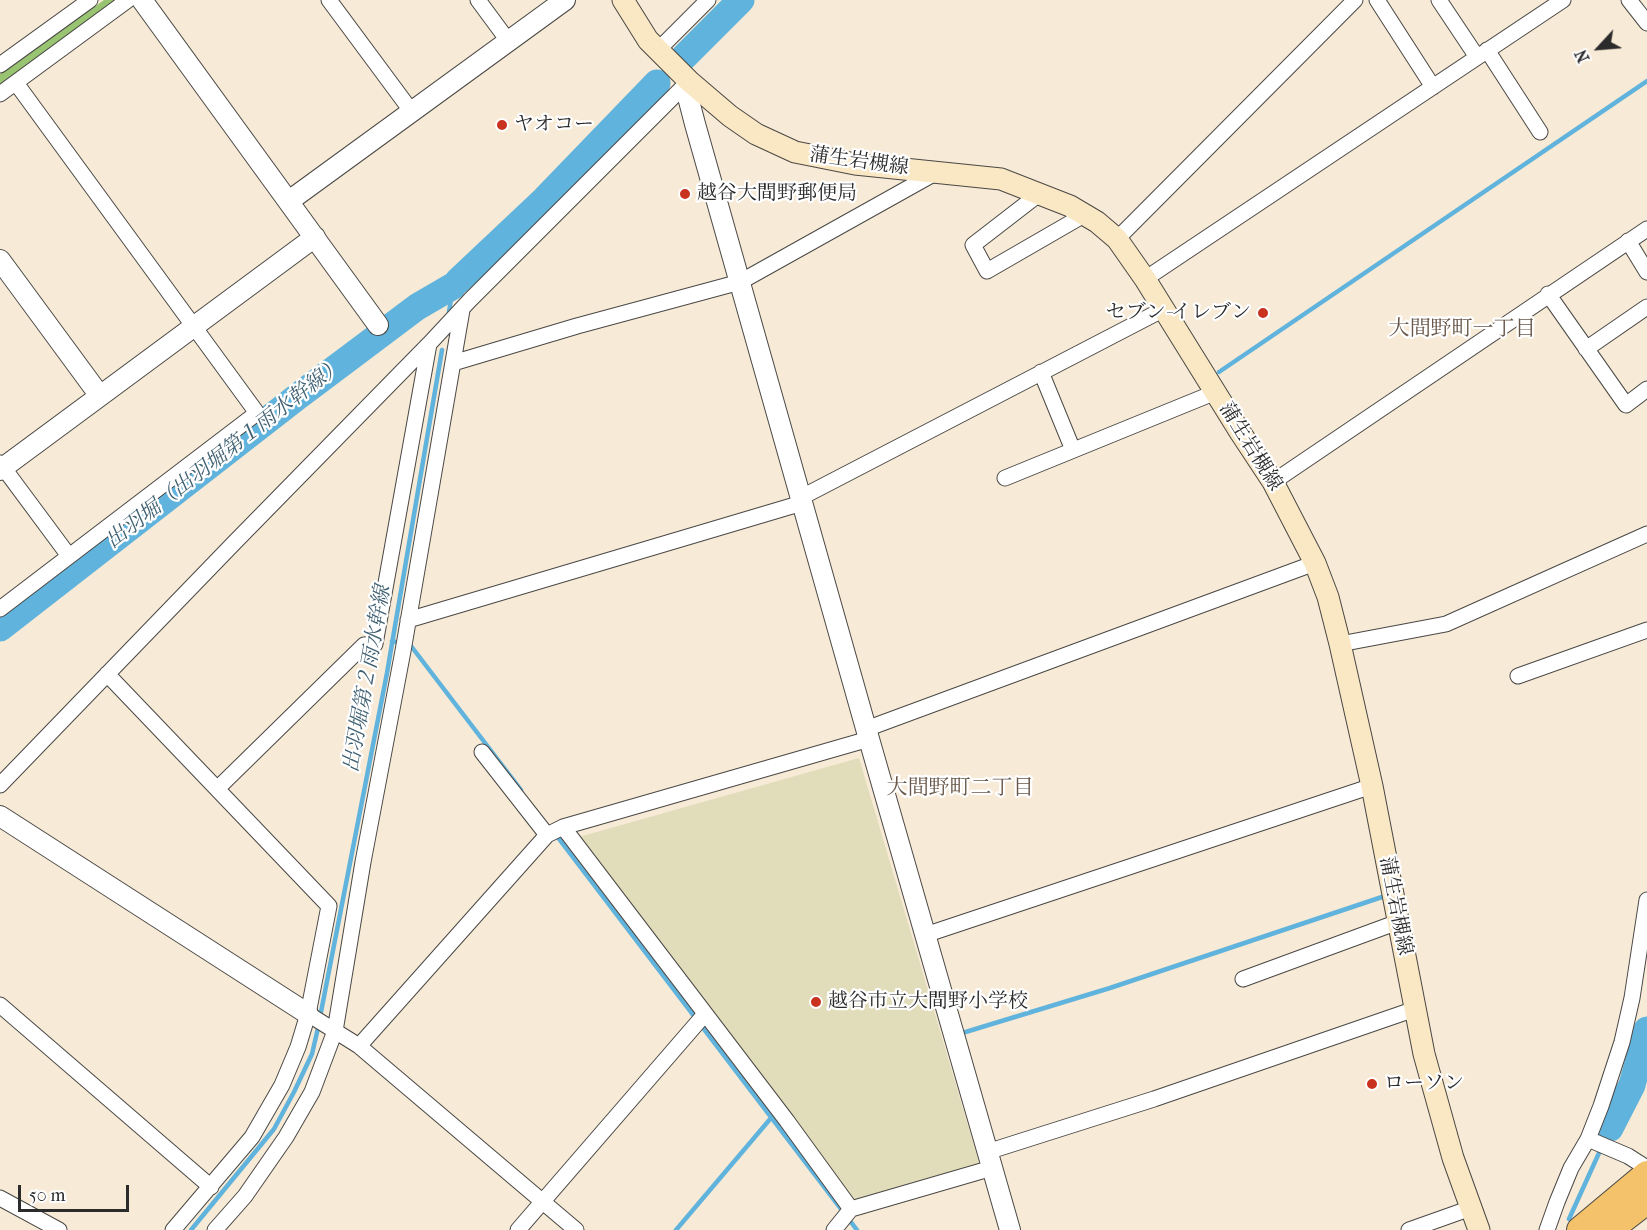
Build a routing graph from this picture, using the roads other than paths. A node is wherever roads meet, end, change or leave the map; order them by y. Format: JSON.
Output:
{"nodes":[{"id":1,"x":90,"y":0,"type":"edge"},
{"id":2,"x":128,"y":0,"type":"edge"},
{"id":3,"x":142,"y":0,"type":"edge"},
{"id":4,"x":329,"y":0,"type":"edge"},
{"id":5,"x":478,"y":0,"type":"edge"},
{"id":6,"x":565,"y":0,"type":"edge"},
{"id":7,"x":623,"y":0,"type":"edge"},
{"id":8,"x":708,"y":0,"type":"edge"},
{"id":9,"x":1355,"y":0,"type":"edge"},
{"id":10,"x":1377,"y":0,"type":"edge"},
{"id":11,"x":1439,"y":0,"type":"edge"},
{"id":12,"x":1563,"y":0,"type":"edge"},
{"id":13,"x":1629,"y":0,"type":"edge"},
{"id":14,"x":1647,"y":23,"type":"edge"},
{"id":15,"x":508,"y":42,"type":"junction"},
{"id":16,"x":658,"y":50,"type":"junction"},
{"id":17,"x":1482,"y":53,"type":"junction"},
{"id":18,"x":0,"y":64,"type":"edge"},
{"id":19,"x":690,"y":82,"type":"junction"},
{"id":20,"x":16,"y":83,"type":"junction"},
{"id":21,"x":1433,"y":87,"type":"junction"},
{"id":22,"x":0,"y":94,"type":"edge"},
{"id":23,"x":412,"y":112,"type":"junction"},
{"id":24,"x":1540,"y":132,"type":"dead end"},
{"id":25,"x":937,"y":172,"type":"junction"},
{"id":26,"x":1039,"y":194,"type":"junction"},
{"id":27,"x":289,"y":201,"type":"junction"},
{"id":28,"x":1084,"y":215,"type":"junction"},
{"id":29,"x":1647,"y":229,"type":"edge"},
{"id":30,"x":315,"y":237,"type":"junction"},
{"id":31,"x":1117,"y":239,"type":"junction"},
{"id":32,"x":1628,"y":241,"type":"junction"},
{"id":33,"x":0,"y":260,"type":"edge"},
{"id":34,"x":1647,"y":272,"type":"edge"},
{"id":35,"x":1145,"y":279,"type":"junction"},
{"id":36,"x":740,"y":282,"type":"junction"},
{"id":37,"x":1548,"y":294,"type":"junction"},
{"id":38,"x":1647,"y":307,"type":"edge"},
{"id":39,"x":1164,"y":309,"type":"junction"},
{"id":40,"x":462,"y":310,"type":"junction"},
{"id":41,"x":378,"y":325,"type":"dead end"},
{"id":42,"x":194,"y":328,"type":"junction"},
{"id":43,"x":429,"y":344,"type":"junction"},
{"id":44,"x":1586,"y":349,"type":"junction"},
{"id":45,"x":453,"y":363,"type":"junction"},
{"id":46,"x":1041,"y":372,"type":"junction"},
{"id":47,"x":1647,"y":389,"type":"edge"},
{"id":48,"x":1216,"y":392,"type":"junction"},
{"id":49,"x":100,"y":396,"type":"junction"},
{"id":50,"x":1073,"y":450,"type":"junction"},
{"id":51,"x":1,"y":467,"type":"edge"},
{"id":52,"x":1005,"y":478,"type":"dead end"},
{"id":53,"x":1273,"y":482,"type":"junction"},
{"id":54,"x":801,"y":500,"type":"junction"},
{"id":55,"x":1647,"y":534,"type":"edge"},
{"id":56,"x":69,"y":556,"type":"junction"},
{"id":57,"x":1315,"y":563,"type":"junction"},
{"id":58,"x":0,"y":609,"type":"edge"},
{"id":59,"x":408,"y":620,"type":"junction"},
{"id":60,"x":1647,"y":630,"type":"edge"},
{"id":61,"x":1340,"y":644,"type":"junction"},
{"id":62,"x":107,"y":674,"type":"junction"},
{"id":63,"x":1518,"y":676,"type":"dead end"},
{"id":64,"x":867,"y":734,"type":"junction"},
{"id":65,"x":482,"y":752,"type":"dead end"},
{"id":66,"x":0,"y":785,"type":"edge"},
{"id":67,"x":1372,"y":786,"type":"junction"},
{"id":68,"x":217,"y":789,"type":"junction"},
{"id":69,"x":0,"y":816,"type":"edge"},
{"id":70,"x":563,"y":827,"type":"junction"},
{"id":71,"x":547,"y":835,"type":"junction"},
{"id":72,"x":1647,"y":900,"type":"edge"},
{"id":73,"x":1398,"y":922,"type":"junction"},
{"id":74,"x":925,"y":935,"type":"junction"},
{"id":75,"x":1243,"y":979,"type":"dead end"},
{"id":76,"x":0,"y":1005,"type":"edge"},
{"id":77,"x":1415,"y":1009,"type":"junction"},
{"id":78,"x":308,"y":1014,"type":"junction"},
{"id":79,"x":705,"y":1014,"type":"junction"},
{"id":80,"x":334,"y":1031,"type":"junction"},
{"id":81,"x":358,"y":1046,"type":"junction"},
{"id":82,"x":1588,"y":1139,"type":"junction"},
{"id":83,"x":990,"y":1160,"type":"junction"},
{"id":84,"x":1647,"y":1168,"type":"edge"},
{"id":85,"x":1647,"y":1174,"type":"edge"},
{"id":86,"x":211,"y":1187,"type":"junction"},
{"id":87,"x":0,"y":1198,"type":"edge"},
{"id":88,"x":542,"y":1201,"type":"junction"},
{"id":89,"x":1647,"y":1201,"type":"edge"},
{"id":90,"x":1471,"y":1208,"type":"junction"},
{"id":91,"x":851,"y":1209,"type":"junction"},
{"id":92,"x":59,"y":1230,"type":"edge"},
{"id":93,"x":173,"y":1230,"type":"edge"},
{"id":94,"x":215,"y":1230,"type":"edge"},
{"id":95,"x":518,"y":1230,"type":"edge"},
{"id":96,"x":576,"y":1230,"type":"edge"},
{"id":97,"x":834,"y":1230,"type":"edge"},
{"id":98,"x":1010,"y":1230,"type":"edge"},
{"id":99,"x":1409,"y":1230,"type":"edge"},
{"id":100,"x":1479,"y":1230,"type":"edge"},
{"id":101,"x":1547,"y":1230,"type":"edge"},
{"id":102,"x":1580,"y":1230,"type":"edge"},
{"id":103,"x":1609,"y":1230,"type":"edge"}],
"edges":[{"from":1,"to":18,"type":"street"},
{"from":2,"to":20,"type":"street"},
{"from":3,"to":27,"type":"street"},
{"from":4,"to":23,"type":"street"},
{"from":5,"to":15,"type":"street"},
{"from":6,"to":15,"type":"street"},
{"from":7,"to":16,"type":"main road","name":"蒲生岩槻線"},
{"from":8,"to":16,"type":"street"},
{"from":9,"to":31,"type":"street"},
{"from":10,"to":21,"type":"street"},
{"from":11,"to":17,"type":"street"},
{"from":12,"to":17,"type":"street"},
{"from":13,"to":14,"type":"street"},
{"from":15,"to":23,"type":"street"},
{"from":16,"to":19,"type":"main road","name":"蒲生岩槻線"},
{"from":17,"to":21,"type":"street"},
{"from":17,"to":24,"type":"street"},
{"from":19,"to":25,"type":"main road","name":"蒲生岩槻線"},
{"from":19,"to":36,"type":"street"},
{"from":19,"to":40,"type":"street"},
{"from":20,"to":22,"type":"street"},
{"from":20,"to":42,"type":"street"},
{"from":21,"to":35,"type":"street"},
{"from":23,"to":27,"type":"street"},
{"from":25,"to":26,"type":"main road","name":"蒲生岩槻線"},
{"from":25,"to":36,"type":"street"},
{"from":26,"to":28,"type":"main road","name":"蒲生岩槻線"},
{"from":26,"to":28,"type":"street"},
{"from":27,"to":30,"type":"street"},
{"from":28,"to":31,"type":"main road","name":"蒲生岩槻線"},
{"from":29,"to":32,"type":"street"},
{"from":30,"to":41,"type":"street"},
{"from":30,"to":42,"type":"street"},
{"from":31,"to":35,"type":"main road","name":"蒲生岩槻線"},
{"from":32,"to":34,"type":"street"},
{"from":32,"to":37,"type":"street"},
{"from":33,"to":49,"type":"street"},
{"from":35,"to":39,"type":"main road","name":"蒲生岩槻線"},
{"from":36,"to":45,"type":"street"},
{"from":36,"to":54,"type":"street"},
{"from":37,"to":44,"type":"street"},
{"from":37,"to":53,"type":"street"},
{"from":38,"to":44,"type":"street"},
{"from":39,"to":46,"type":"street"},
{"from":39,"to":48,"type":"main road","name":"蒲生岩槻線"},
{"from":40,"to":43,"type":"street"},
{"from":40,"to":45,"type":"street"},
{"from":42,"to":49,"type":"street"},
{"from":42,"to":56,"type":"street"},
{"from":43,"to":62,"type":"street"},
{"from":43,"to":68,"type":"street"},
{"from":44,"to":47,"type":"street"},
{"from":45,"to":59,"type":"street"},
{"from":46,"to":50,"type":"street"},
{"from":46,"to":54,"type":"street"},
{"from":48,"to":50,"type":"street"},
{"from":48,"to":53,"type":"main road","name":"蒲生岩槻線"},
{"from":49,"to":51,"type":"street"},
{"from":50,"to":52,"type":"street"},
{"from":51,"to":56,"type":"street"},
{"from":53,"to":57,"type":"main road","name":"蒲生岩槻線"},
{"from":54,"to":59,"type":"street"},
{"from":54,"to":64,"type":"street"},
{"from":55,"to":61,"type":"street"},
{"from":56,"to":58,"type":"street"},
{"from":57,"to":61,"type":"main road","name":"蒲生岩槻線"},
{"from":57,"to":64,"type":"street"},
{"from":59,"to":80,"type":"street"},
{"from":60,"to":63,"type":"street"},
{"from":61,"to":67,"type":"main road","name":"蒲生岩槻線"},
{"from":62,"to":66,"type":"street"},
{"from":62,"to":68,"type":"street"},
{"from":64,"to":70,"type":"street"},
{"from":64,"to":74,"type":"street"},
{"from":65,"to":71,"type":"street"},
{"from":67,"to":73,"type":"main road","name":"蒲生岩槻線"},
{"from":67,"to":74,"type":"street"},
{"from":68,"to":78,"type":"street"},
{"from":69,"to":78,"type":"street"},
{"from":70,"to":71,"type":"street"},
{"from":70,"to":79,"type":"street"},
{"from":71,"to":81,"type":"street"},
{"from":72,"to":82,"type":"street"},
{"from":73,"to":75,"type":"street"},
{"from":73,"to":77,"type":"main road","name":"蒲生岩槻線"},
{"from":74,"to":83,"type":"street"},
{"from":76,"to":86,"type":"street"},
{"from":77,"to":83,"type":"street"},
{"from":77,"to":90,"type":"main road","name":"蒲生岩槻線"},
{"from":78,"to":80,"type":"street"},
{"from":78,"to":86,"type":"street"},
{"from":79,"to":88,"type":"street"},
{"from":79,"to":91,"type":"street"},
{"from":80,"to":81,"type":"street"},
{"from":80,"to":94,"type":"street"},
{"from":81,"to":88,"type":"street"},
{"from":82,"to":84,"type":"street"},
{"from":82,"to":101,"type":"street"},
{"from":83,"to":91,"type":"street"},
{"from":83,"to":98,"type":"street"},
{"from":85,"to":102,"type":"highway"},
{"from":86,"to":93,"type":"street"},
{"from":87,"to":92,"type":"street"},
{"from":88,"to":95,"type":"street"},
{"from":88,"to":96,"type":"street"},
{"from":89,"to":103,"type":"highway"},
{"from":90,"to":99,"type":"street"},
{"from":90,"to":100,"type":"main road","name":"蒲生岩槻線"},
{"from":91,"to":97,"type":"street"}]}
